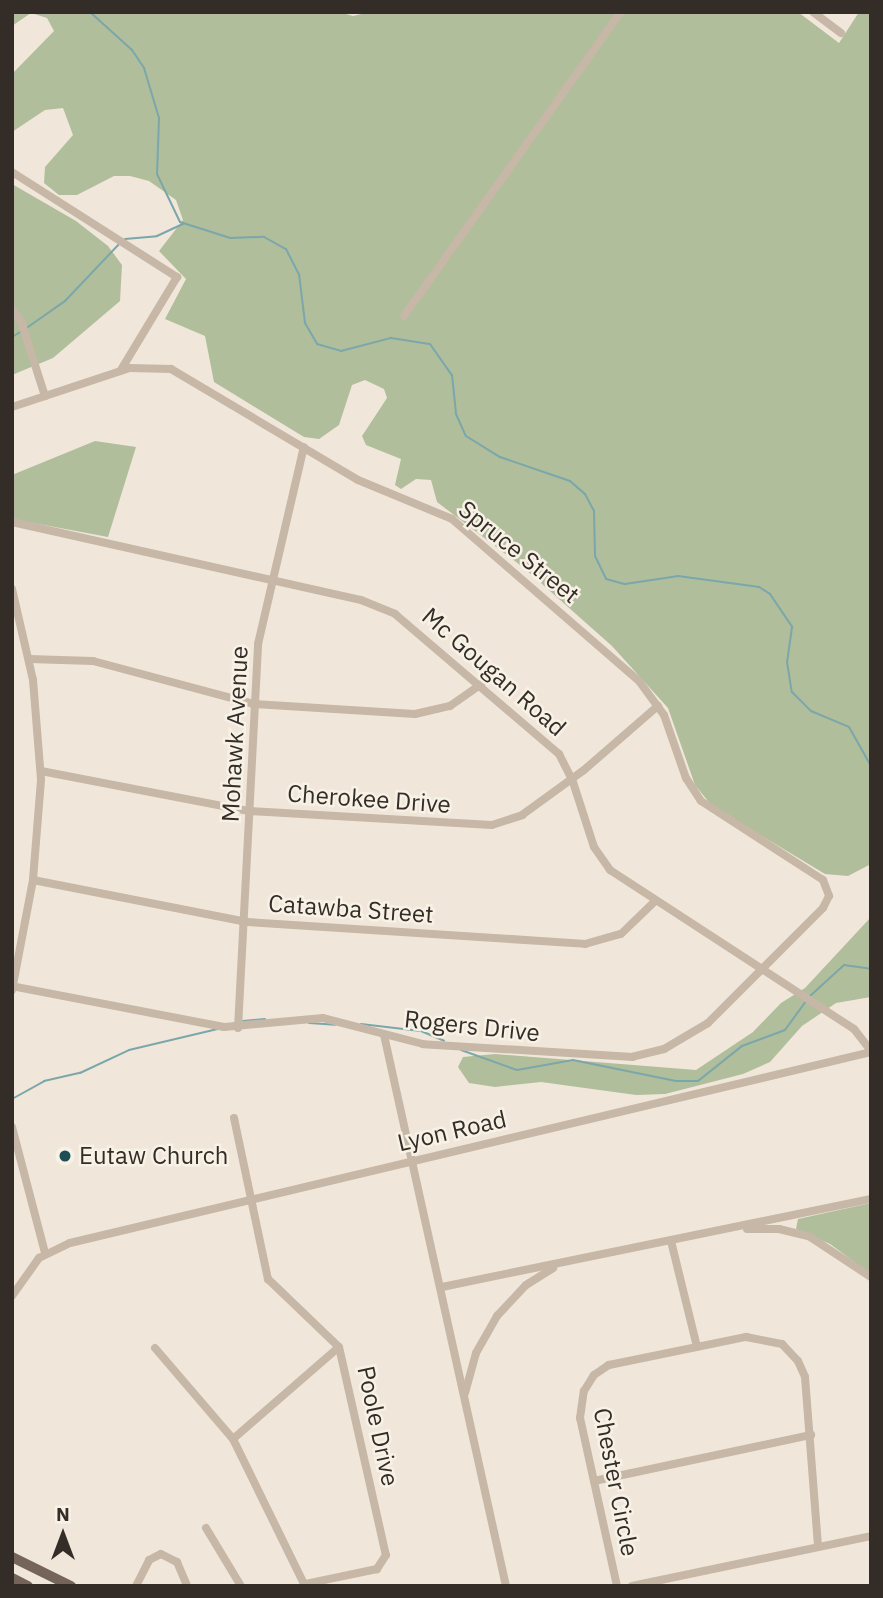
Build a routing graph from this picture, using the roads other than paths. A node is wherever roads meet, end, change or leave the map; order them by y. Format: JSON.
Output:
{"nodes":[{"id":1,"x":621,"y":12,"type":"edge"},
{"id":2,"x":813,"y":12,"type":"edge"},
{"id":3,"x":841,"y":33,"type":"dead end"},
{"id":4,"x":12,"y":172,"type":"edge"},
{"id":5,"x":12,"y":309,"type":"edge"},
{"id":6,"x":404,"y":316,"type":"dead end"},
{"id":7,"x":121,"y":371,"type":"junction"},
{"id":8,"x":45,"y":396,"type":"junction"},
{"id":9,"x":12,"y":407,"type":"edge"},
{"id":10,"x":304,"y":447,"type":"junction"},
{"id":11,"x":12,"y":522,"type":"edge"},
{"id":12,"x":271,"y":580,"type":"junction"},
{"id":13,"x":12,"y":589,"type":"edge"},
{"id":14,"x":29,"y":659,"type":"junction"},
{"id":15,"x":481,"y":684,"type":"junction"},
{"id":16,"x":253,"y":704,"type":"junction"},
{"id":17,"x":658,"y":706,"type":"junction"},
{"id":18,"x":41,"y":771,"type":"junction"},
{"id":19,"x":572,"y":779,"type":"junction"},
{"id":20,"x":249,"y":811,"type":"junction"},
{"id":21,"x":33,"y":880,"type":"junction"},
{"id":22,"x":830,"y":896,"type":"joint"},
{"id":23,"x":655,"y":901,"type":"junction"},
{"id":24,"x":247,"y":922,"type":"junction"},
{"id":25,"x":762,"y":970,"type":"junction"},
{"id":26,"x":13,"y":988,"type":"edge"},
{"id":27,"x":238,"y":1028,"type":"junction"},
{"id":28,"x":384,"y":1035,"type":"junction"},
{"id":29,"x":871,"y":1052,"type":"edge"},
{"id":30,"x":234,"y":1118,"type":"dead end"},
{"id":31,"x":12,"y":1128,"type":"edge"},
{"id":32,"x":412,"y":1161,"type":"junction"},
{"id":33,"x":250,"y":1199,"type":"junction"},
{"id":34,"x":871,"y":1199,"type":"edge"},
{"id":35,"x":733,"y":1228,"type":"junction"},
{"id":36,"x":671,"y":1241,"type":"junction"},
{"id":37,"x":45,"y":1254,"type":"junction"},
{"id":38,"x":562,"y":1264,"type":"junction"},
{"id":39,"x":871,"y":1277,"type":"edge"},
{"id":40,"x":442,"y":1287,"type":"junction"},
{"id":41,"x":12,"y":1296,"type":"edge"},
{"id":42,"x":339,"y":1347,"type":"junction"},
{"id":43,"x":697,"y":1347,"type":"junction"},
{"id":44,"x":155,"y":1348,"type":"dead end"},
{"id":45,"x":464,"y":1397,"type":"junction"},
{"id":46,"x":811,"y":1435,"type":"junction"},
{"id":47,"x":233,"y":1439,"type":"junction"},
{"id":48,"x":594,"y":1481,"type":"junction"},
{"id":49,"x":206,"y":1528,"type":"dead end"},
{"id":50,"x":871,"y":1536,"type":"edge"},
{"id":51,"x":818,"y":1547,"type":"junction"},
{"id":52,"x":12,"y":1557,"type":"edge"},
{"id":53,"x":679,"y":1576,"type":"junction"},
{"id":54,"x":12,"y":1578,"type":"edge"},
{"id":55,"x":305,"y":1585,"type":"edge"},
{"id":56,"x":28,"y":1586,"type":"edge"},
{"id":57,"x":71,"y":1586,"type":"edge"},
{"id":58,"x":136,"y":1586,"type":"edge"},
{"id":59,"x":187,"y":1586,"type":"edge"},
{"id":60,"x":241,"y":1586,"type":"edge"},
{"id":61,"x":506,"y":1586,"type":"edge"},
{"id":62,"x":617,"y":1586,"type":"edge"},
{"id":63,"x":632,"y":1586,"type":"edge"},
{"id":64,"x":682,"y":1586,"type":"edge"}],
"edges":[{"from":1,"to":6,"type":"street"},
{"from":2,"to":3,"type":"street"},
{"from":4,"to":7,"type":"street"},
{"from":5,"to":8,"type":"street"},
{"from":7,"to":8,"type":"street","name":"Spruce Street"},
{"from":7,"to":10,"type":"street","name":"Spruce Street"},
{"from":8,"to":9,"type":"street","name":"Spruce Street"},
{"from":10,"to":12,"type":"street","name":"Mohawk Avenue"},
{"from":10,"to":17,"type":"street","name":"Spruce Street"},
{"from":11,"to":12,"type":"street","name":"Mc Gougan Road"},
{"from":12,"to":15,"type":"street","name":"Mc Gougan Road"},
{"from":12,"to":16,"type":"street","name":"Mohawk Avenue"},
{"from":13,"to":14,"type":"street"},
{"from":14,"to":16,"type":"street"},
{"from":14,"to":18,"type":"street"},
{"from":15,"to":16,"type":"street"},
{"from":15,"to":19,"type":"street","name":"Mc Gougan Road"},
{"from":16,"to":20,"type":"street","name":"Mohawk Avenue"},
{"from":17,"to":19,"type":"street","name":"Cherokee Drive"},
{"from":17,"to":22,"type":"street","name":"Spruce Street"},
{"from":18,"to":20,"type":"street","name":"Cherokee Drive"},
{"from":18,"to":21,"type":"street"},
{"from":19,"to":20,"type":"street","name":"Cherokee Drive"},
{"from":19,"to":23,"type":"street","name":"Mc Gougan Road"},
{"from":20,"to":24,"type":"street","name":"Mohawk Avenue"},
{"from":21,"to":24,"type":"street","name":"Catawba Street"},
{"from":21,"to":26,"type":"street"},
{"from":22,"to":25,"type":"street","name":"Rogers Drive"},
{"from":23,"to":24,"type":"street","name":"Catawba Street"},
{"from":23,"to":25,"type":"street","name":"Mc Gougan Road"},
{"from":24,"to":27,"type":"street","name":"Mohawk Avenue"},
{"from":25,"to":28,"type":"street","name":"Rogers Drive"},
{"from":25,"to":29,"type":"street","name":"Mc Gougan Road"},
{"from":26,"to":27,"type":"street","name":"Rogers Drive"},
{"from":27,"to":28,"type":"street","name":"Rogers Drive"},
{"from":28,"to":32,"type":"street"},
{"from":29,"to":32,"type":"street","name":"Lyon Road"},
{"from":30,"to":33,"type":"street"},
{"from":31,"to":37,"type":"street"},
{"from":32,"to":33,"type":"street","name":"Lyon Road"},
{"from":32,"to":40,"type":"street"},
{"from":33,"to":37,"type":"street","name":"Lyon Road"},
{"from":33,"to":42,"type":"street"},
{"from":34,"to":35,"type":"street"},
{"from":35,"to":36,"type":"street"},
{"from":35,"to":39,"type":"street"},
{"from":36,"to":38,"type":"street"},
{"from":36,"to":43,"type":"street"},
{"from":37,"to":41,"type":"street"},
{"from":38,"to":40,"type":"street"},
{"from":38,"to":45,"type":"street"},
{"from":40,"to":45,"type":"street"},
{"from":42,"to":47,"type":"street","name":"Poole Drive"},
{"from":42,"to":55,"type":"street","name":"Poole Drive"},
{"from":43,"to":46,"type":"street","name":"Chester Circle"},
{"from":43,"to":48,"type":"street","name":"Chester Circle"},
{"from":44,"to":47,"type":"street"},
{"from":45,"to":61,"type":"street"},
{"from":46,"to":48,"type":"street"},
{"from":46,"to":51,"type":"street","name":"Chester Circle"},
{"from":47,"to":55,"type":"street","name":"Poole Drive"},
{"from":48,"to":62,"type":"street","name":"Chester Circle"},
{"from":49,"to":60,"type":"street"},
{"from":50,"to":51,"type":"street"},
{"from":51,"to":53,"type":"street"},
{"from":52,"to":57,"type":"main road"},
{"from":53,"to":63,"type":"street"},
{"from":53,"to":64,"type":"street"},
{"from":54,"to":56,"type":"main road"},
{"from":58,"to":59,"type":"street"}]}
